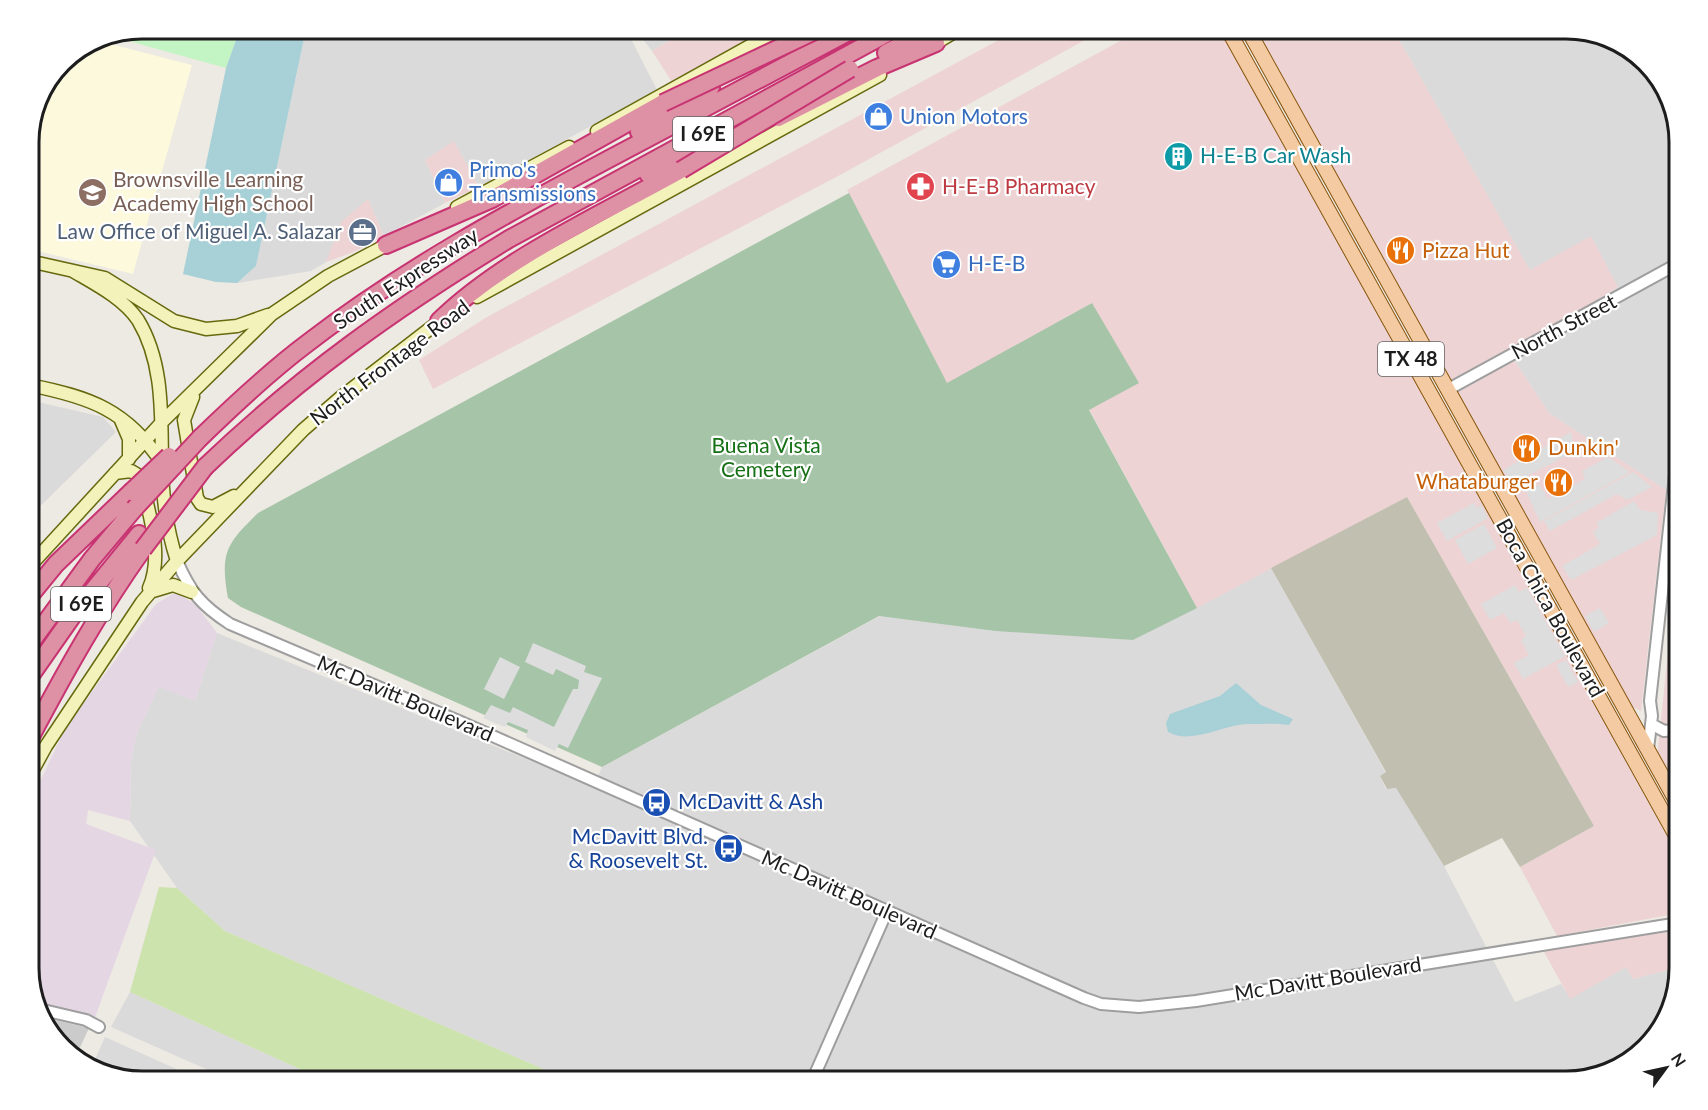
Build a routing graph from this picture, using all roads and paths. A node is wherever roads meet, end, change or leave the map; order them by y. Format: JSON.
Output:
{"nodes":[{"id":1,"x":762,"y":39,"type":"edge"},
{"id":2,"x":785,"y":39,"type":"edge"},
{"id":3,"x":798,"y":39,"type":"edge"},
{"id":4,"x":835,"y":39,"type":"edge"},
{"id":5,"x":877,"y":39,"type":"edge"},
{"id":6,"x":928,"y":39,"type":"edge"},
{"id":7,"x":931,"y":39,"type":"edge"},
{"id":8,"x":931,"y":39,"type":"edge"},
{"id":9,"x":1233,"y":39,"type":"edge"},
{"id":10,"x":1253,"y":39,"type":"edge"},
{"id":11,"x":524,"y":204,"type":"junction"},
{"id":12,"x":509,"y":239,"type":"junction"},
{"id":13,"x":386,"y":245,"type":"junction"},
{"id":14,"x":39,"y":263,"type":"edge"},
{"id":15,"x":1669,"y":269,"type":"edge"},
{"id":16,"x":73,"y":271,"type":"junction"},
{"id":17,"x":1372,"y":289,"type":"junction"},
{"id":18,"x":272,"y":314,"type":"junction"},
{"id":19,"x":439,"y":321,"type":"junction"},
{"id":20,"x":39,"y":387,"type":"edge"},
{"id":21,"x":198,"y":388,"type":"junction"},
{"id":22,"x":1447,"y":390,"type":"junction"},
{"id":23,"x":1437,"y":406,"type":"junction"},
{"id":24,"x":119,"y":416,"type":"junction"},
{"id":25,"x":163,"y":421,"type":"junction"},
{"id":26,"x":146,"y":440,"type":"junction"},
{"id":27,"x":129,"y":459,"type":"junction"},
{"id":28,"x":162,"y":463,"type":"junction"},
{"id":29,"x":115,"y":473,"type":"junction"},
{"id":30,"x":244,"y":489,"type":"junction"},
{"id":31,"x":133,"y":501,"type":"junction"},
{"id":32,"x":1514,"y":508,"type":"junction"},
{"id":33,"x":1669,"y":534,"type":"edge"},
{"id":34,"x":141,"y":541,"type":"junction"},
{"id":35,"x":39,"y":556,"type":"edge"},
{"id":36,"x":177,"y":561,"type":"junction"},
{"id":37,"x":39,"y":585,"type":"edge"},
{"id":38,"x":152,"y":591,"type":"junction"},
{"id":39,"x":192,"y":592,"type":"junction"},
{"id":40,"x":142,"y":602,"type":"junction"},
{"id":41,"x":39,"y":631,"type":"edge"},
{"id":42,"x":39,"y":663,"type":"edge"},
{"id":43,"x":1650,"y":701,"type":"junction"},
{"id":44,"x":39,"y":721,"type":"edge"},
{"id":45,"x":1633,"y":722,"type":"junction"},
{"id":46,"x":1651,"y":724,"type":"junction"},
{"id":47,"x":1669,"y":731,"type":"edge"},
{"id":48,"x":1648,"y":749,"type":"junction"},
{"id":49,"x":39,"y":759,"type":"edge"},
{"id":50,"x":1669,"y":786,"type":"edge"},
{"id":51,"x":1669,"y":821,"type":"edge"},
{"id":52,"x":887,"y":911,"type":"junction"},
{"id":53,"x":1669,"y":925,"type":"edge"},
{"id":54,"x":50,"y":1012,"type":"edge"},
{"id":55,"x":99,"y":1027,"type":"dead end"},
{"id":56,"x":817,"y":1071,"type":"edge"}],
"edges":[{"from":1,"to":13,"type":"main road","name":"South Expressway"},
{"from":2,"to":11,"type":"highway"},
{"from":3,"to":13,"type":"highway","bridge":true},
{"from":4,"to":11,"type":"highway","name":"South Expressway","number":"I 69E"},
{"from":5,"to":12,"type":"highway","name":"South Expressway","number":"I 69E"},
{"from":6,"to":19,"type":"highway","bridge":true},
{"from":7,"to":12,"type":"highway"},
{"from":8,"to":19,"type":"main road","name":"North Frontage Road"},
{"from":9,"to":17,"type":"main road","name":"Boca Chica Boulevard","number":"TX 48"},
{"from":10,"to":22,"type":"main road","name":"Boca Chica Boulevard","number":"TX 48"},
{"from":11,"to":31,"type":"highway","name":"South Expressway","number":"I 69E","bridge":true},
{"from":12,"to":34,"type":"highway","name":"South Expressway","number":"I 69E","bridge":true},
{"from":13,"to":18,"type":"main road","name":"South Expressway"},
{"from":14,"to":16,"type":"main road"},
{"from":15,"to":22,"type":"street","name":"North Street"},
{"from":16,"to":18,"type":"main road"},
{"from":16,"to":25,"type":"main road","name":"Mc Davitt Boulevard"},
{"from":17,"to":22,"type":"main road"},
{"from":17,"to":23,"type":"main road","name":"Boca Chica Boulevard","number":"TX 48"},
{"from":18,"to":21,"type":"main road","name":"South Expressway"},
{"from":19,"to":30,"type":"main road","name":"North Frontage Road"},
{"from":20,"to":24,"type":"main road"},
{"from":21,"to":25,"type":"main road","name":"South Expressway"},
{"from":21,"to":30,"type":"main road"},
{"from":22,"to":32,"type":"main road","name":"Boca Chica Boulevard","number":"TX 48"},
{"from":23,"to":32,"type":"main road"},
{"from":23,"to":51,"type":"main road","name":"Boca Chica Boulevard","number":"TX 48"},
{"from":24,"to":26,"type":"main road"},
{"from":24,"to":27,"type":"main road"},
{"from":25,"to":26,"type":"main road","name":"South Expressway"},
{"from":25,"to":28,"type":"main road","name":"Mc Davitt Boulevard"},
{"from":26,"to":27,"type":"main road","name":"South Expressway"},
{"from":26,"to":28,"type":"main road"},
{"from":27,"to":29,"type":"main road","name":"South Expressway"},
{"from":28,"to":36,"type":"main road","name":"Mc Davitt Boulevard"},
{"from":29,"to":35,"type":"main road","name":"South Expressway"},
{"from":29,"to":40,"type":"main road"},
{"from":30,"to":36,"type":"main road","name":"North Frontage Road"},
{"from":31,"to":37,"type":"highway"},
{"from":31,"to":41,"type":"highway","name":"South Expressway","number":"I 69E"},
{"from":32,"to":45,"type":"main road","name":"Boca Chica Boulevard","number":"TX 48"},
{"from":33,"to":43,"type":"street"},
{"from":34,"to":42,"type":"highway","name":"South Expressway","number":"I 69E"},
{"from":34,"to":44,"type":"highway"},
{"from":36,"to":38,"type":"main road","name":"North Frontage Road"},
{"from":36,"to":39,"type":"street","name":"Mc Davitt Boulevard"},
{"from":38,"to":39,"type":"main road"},
{"from":38,"to":40,"type":"main road","name":"North Frontage Road"},
{"from":39,"to":52,"type":"street","name":"Mc Davitt Boulevard"},
{"from":40,"to":49,"type":"main road","name":"North Frontage Road"},
{"from":43,"to":45,"type":"street"},
{"from":43,"to":46,"type":"street"},
{"from":45,"to":48,"type":"main road","name":"Boca Chica Boulevard","number":"TX 48"},
{"from":46,"to":47,"type":"street"},
{"from":46,"to":48,"type":"street"},
{"from":48,"to":50,"type":"main road","name":"Boca Chica Boulevard","number":"TX 48"},
{"from":52,"to":53,"type":"street","name":"Mc Davitt Boulevard"},
{"from":52,"to":56,"type":"street"},
{"from":54,"to":55,"type":"street"}]}
